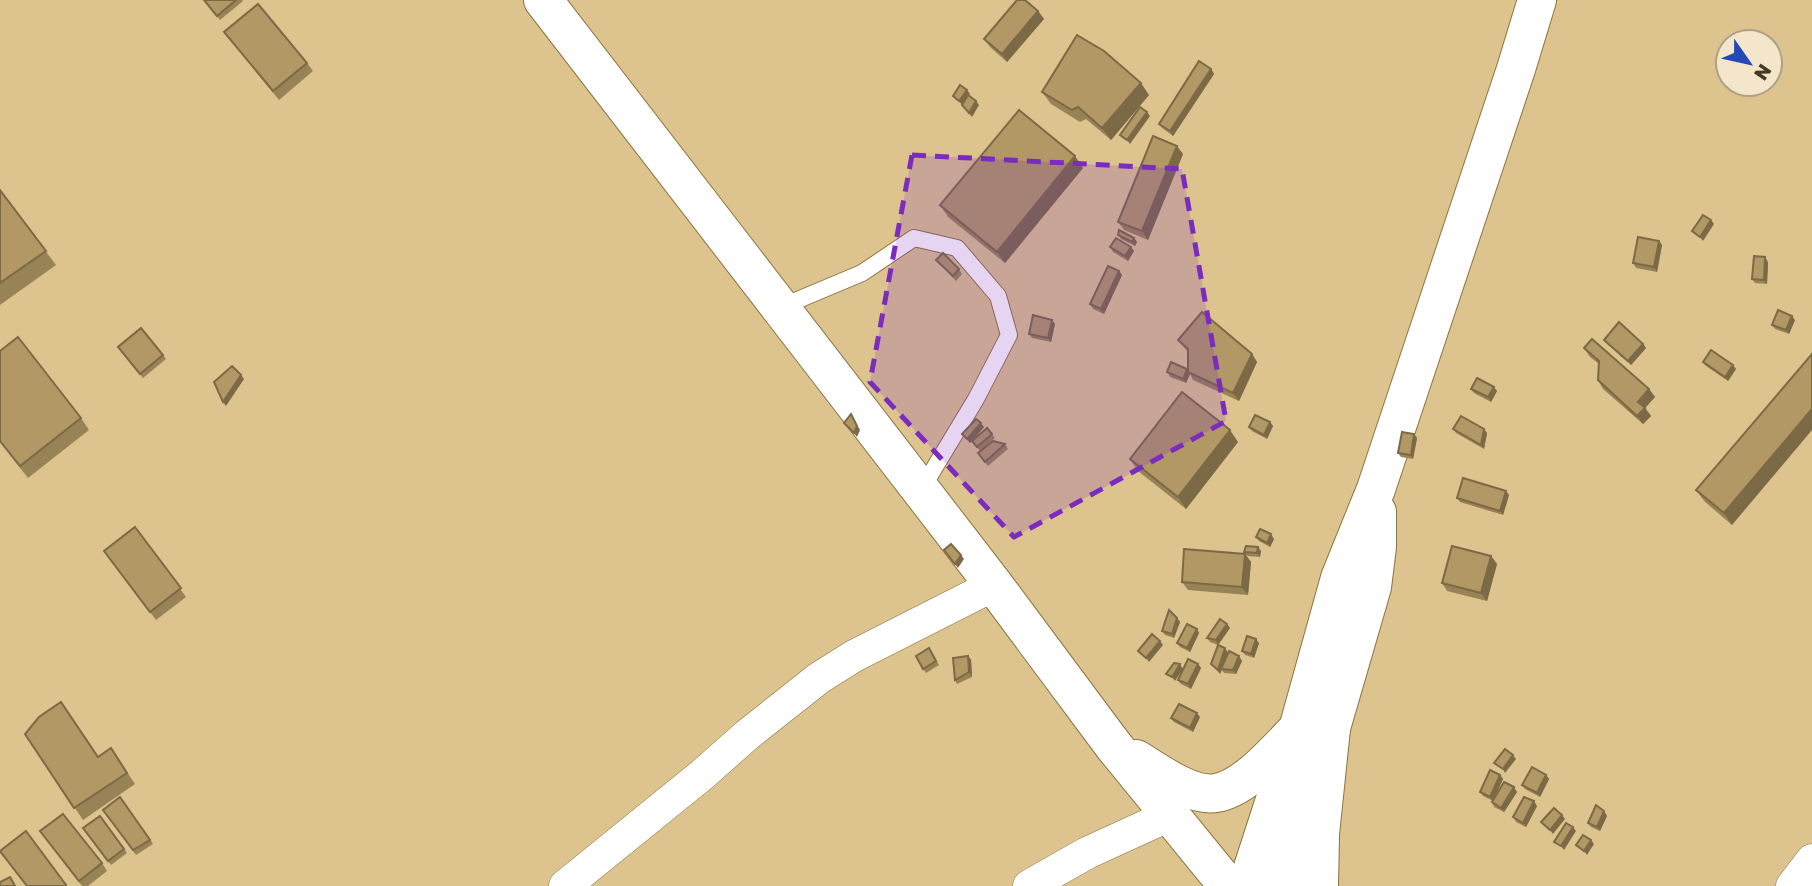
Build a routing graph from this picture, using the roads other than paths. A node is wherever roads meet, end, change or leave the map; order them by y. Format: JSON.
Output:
{"nodes":[{"id":1,"x":1537,"y":0,"type":"edge"},
{"id":2,"x":546,"y":1,"type":"edge"},
{"id":3,"x":780,"y":307,"type":"junction"},
{"id":4,"x":922,"y":490,"type":"junction"},
{"id":5,"x":995,"y":585,"type":"junction"},
{"id":6,"x":1315,"y":724,"type":"junction"},
{"id":7,"x":1113,"y":745,"type":"junction"},
{"id":8,"x":1170,"y":815,"type":"junction"},
{"id":9,"x":1812,"y":860,"type":"edge"},
{"id":10,"x":565,"y":886,"type":"edge"},
{"id":11,"x":1029,"y":886,"type":"edge"},
{"id":12,"x":1228,"y":886,"type":"edge"},
{"id":13,"x":1247,"y":886,"type":"edge"},
{"id":14,"x":1285,"y":886,"type":"edge"},
{"id":15,"x":1319,"y":886,"type":"edge"},
{"id":16,"x":1792,"y":886,"type":"edge"}],
"edges":[{"from":1,"to":6,"type":"main road"},
{"from":2,"to":3,"type":"main road"},
{"from":3,"to":4,"type":"main road"},
{"from":3,"to":4,"type":"lane"},
{"from":4,"to":5,"type":"main road"},
{"from":5,"to":7,"type":"main road"},
{"from":5,"to":10,"type":"street"},
{"from":6,"to":7,"type":"main road"},
{"from":6,"to":13,"type":"main road"},
{"from":6,"to":14,"type":"main road"},
{"from":6,"to":15,"type":"main road"},
{"from":7,"to":8,"type":"main road"},
{"from":8,"to":11,"type":"street"},
{"from":8,"to":12,"type":"main road"},
{"from":9,"to":16,"type":"street"}]}
